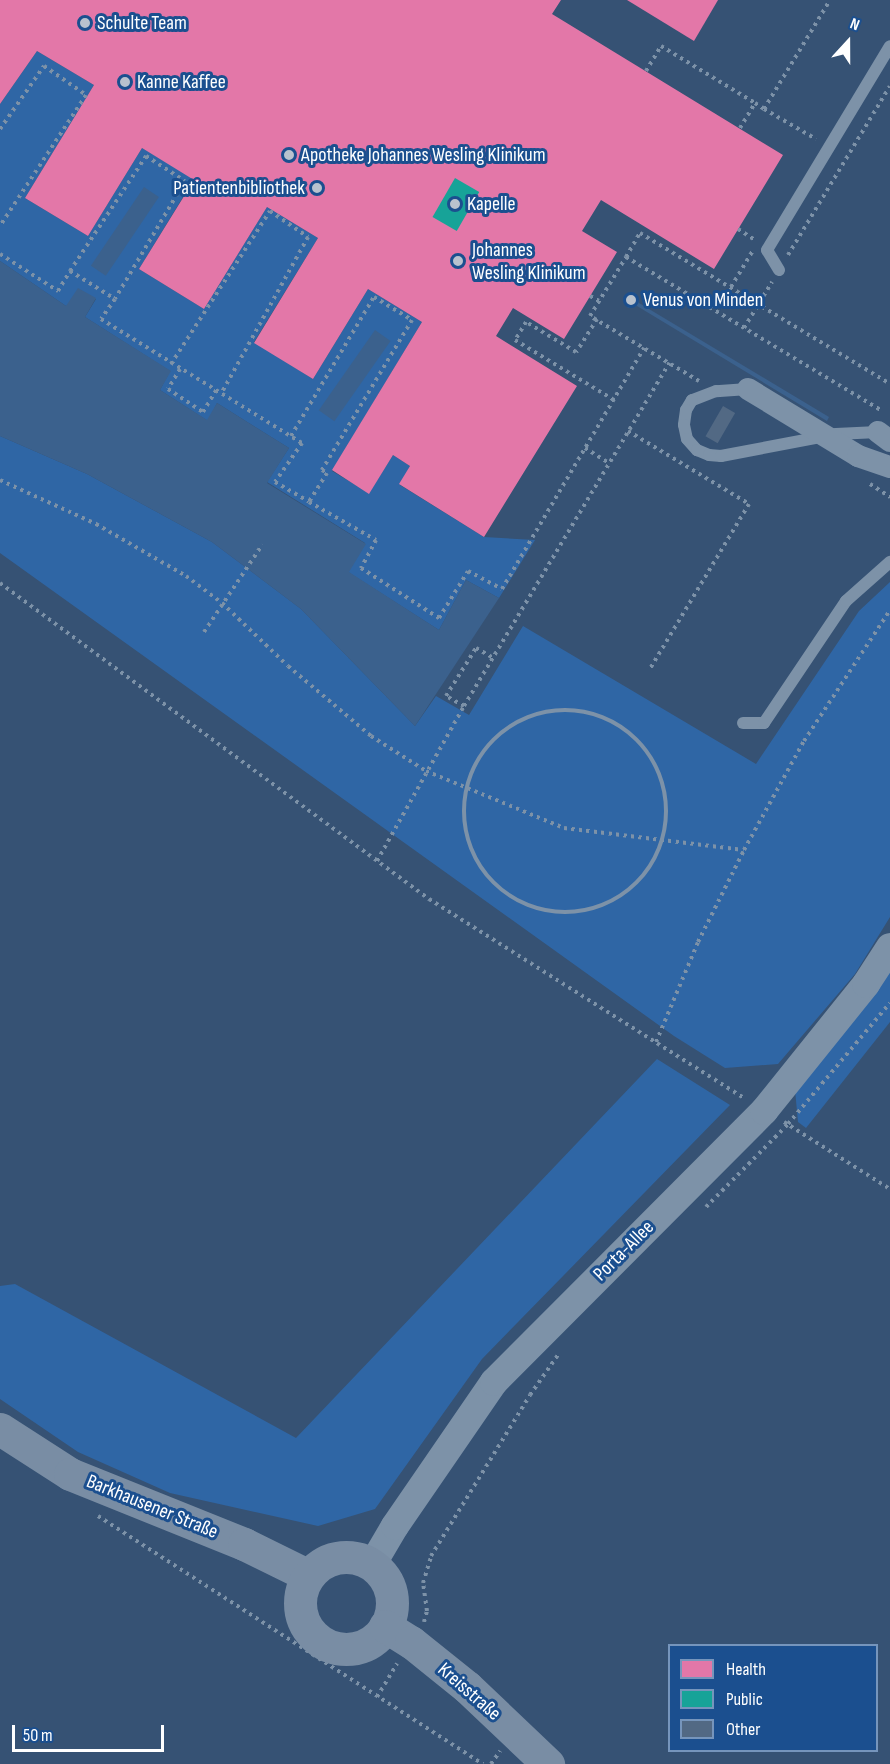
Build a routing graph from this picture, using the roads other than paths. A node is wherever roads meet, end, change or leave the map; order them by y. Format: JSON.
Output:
{"nodes":[{"id":1,"x":890,"y":46,"type":"edge"},
{"id":2,"x":779,"y":270,"type":"road end"},
{"id":3,"x":748,"y":389,"type":"joint"},
{"id":4,"x":886,"y":430,"type":"edge"},
{"id":5,"x":824,"y":436,"type":"junction"},
{"id":6,"x":890,"y":467,"type":"edge"},
{"id":7,"x":890,"y":562,"type":"edge"},
{"id":8,"x":743,"y":723,"type":"dead end"},
{"id":9,"x":890,"y":947,"type":"edge"},
{"id":10,"x":0,"y":1429,"type":"edge"},
{"id":11,"x":372,"y":1565,"type":"junction"},
{"id":12,"x":309,"y":1576,"type":"junction"},
{"id":13,"x":398,"y":1634,"type":"junction"},
{"id":14,"x":548,"y":1764,"type":"edge"}],
"edges":[{"from":1,"to":2,"type":"lane"},
{"from":3,"to":5,"type":"street"},
{"from":3,"to":5,"type":"lane"},
{"from":4,"to":5,"type":"lane"},
{"from":5,"to":6,"type":"street"},
{"from":7,"to":8,"type":"lane"},
{"from":9,"to":11,"type":"street","name":"Porta-Allee"},
{"from":10,"to":12,"type":"main road","name":"Barkhausener Straße"},
{"from":11,"to":12,"type":"main road"},
{"from":11,"to":13,"type":"main road"},
{"from":12,"to":13,"type":"main road"},
{"from":13,"to":14,"type":"main road","name":"Kreisstraße"}]}
